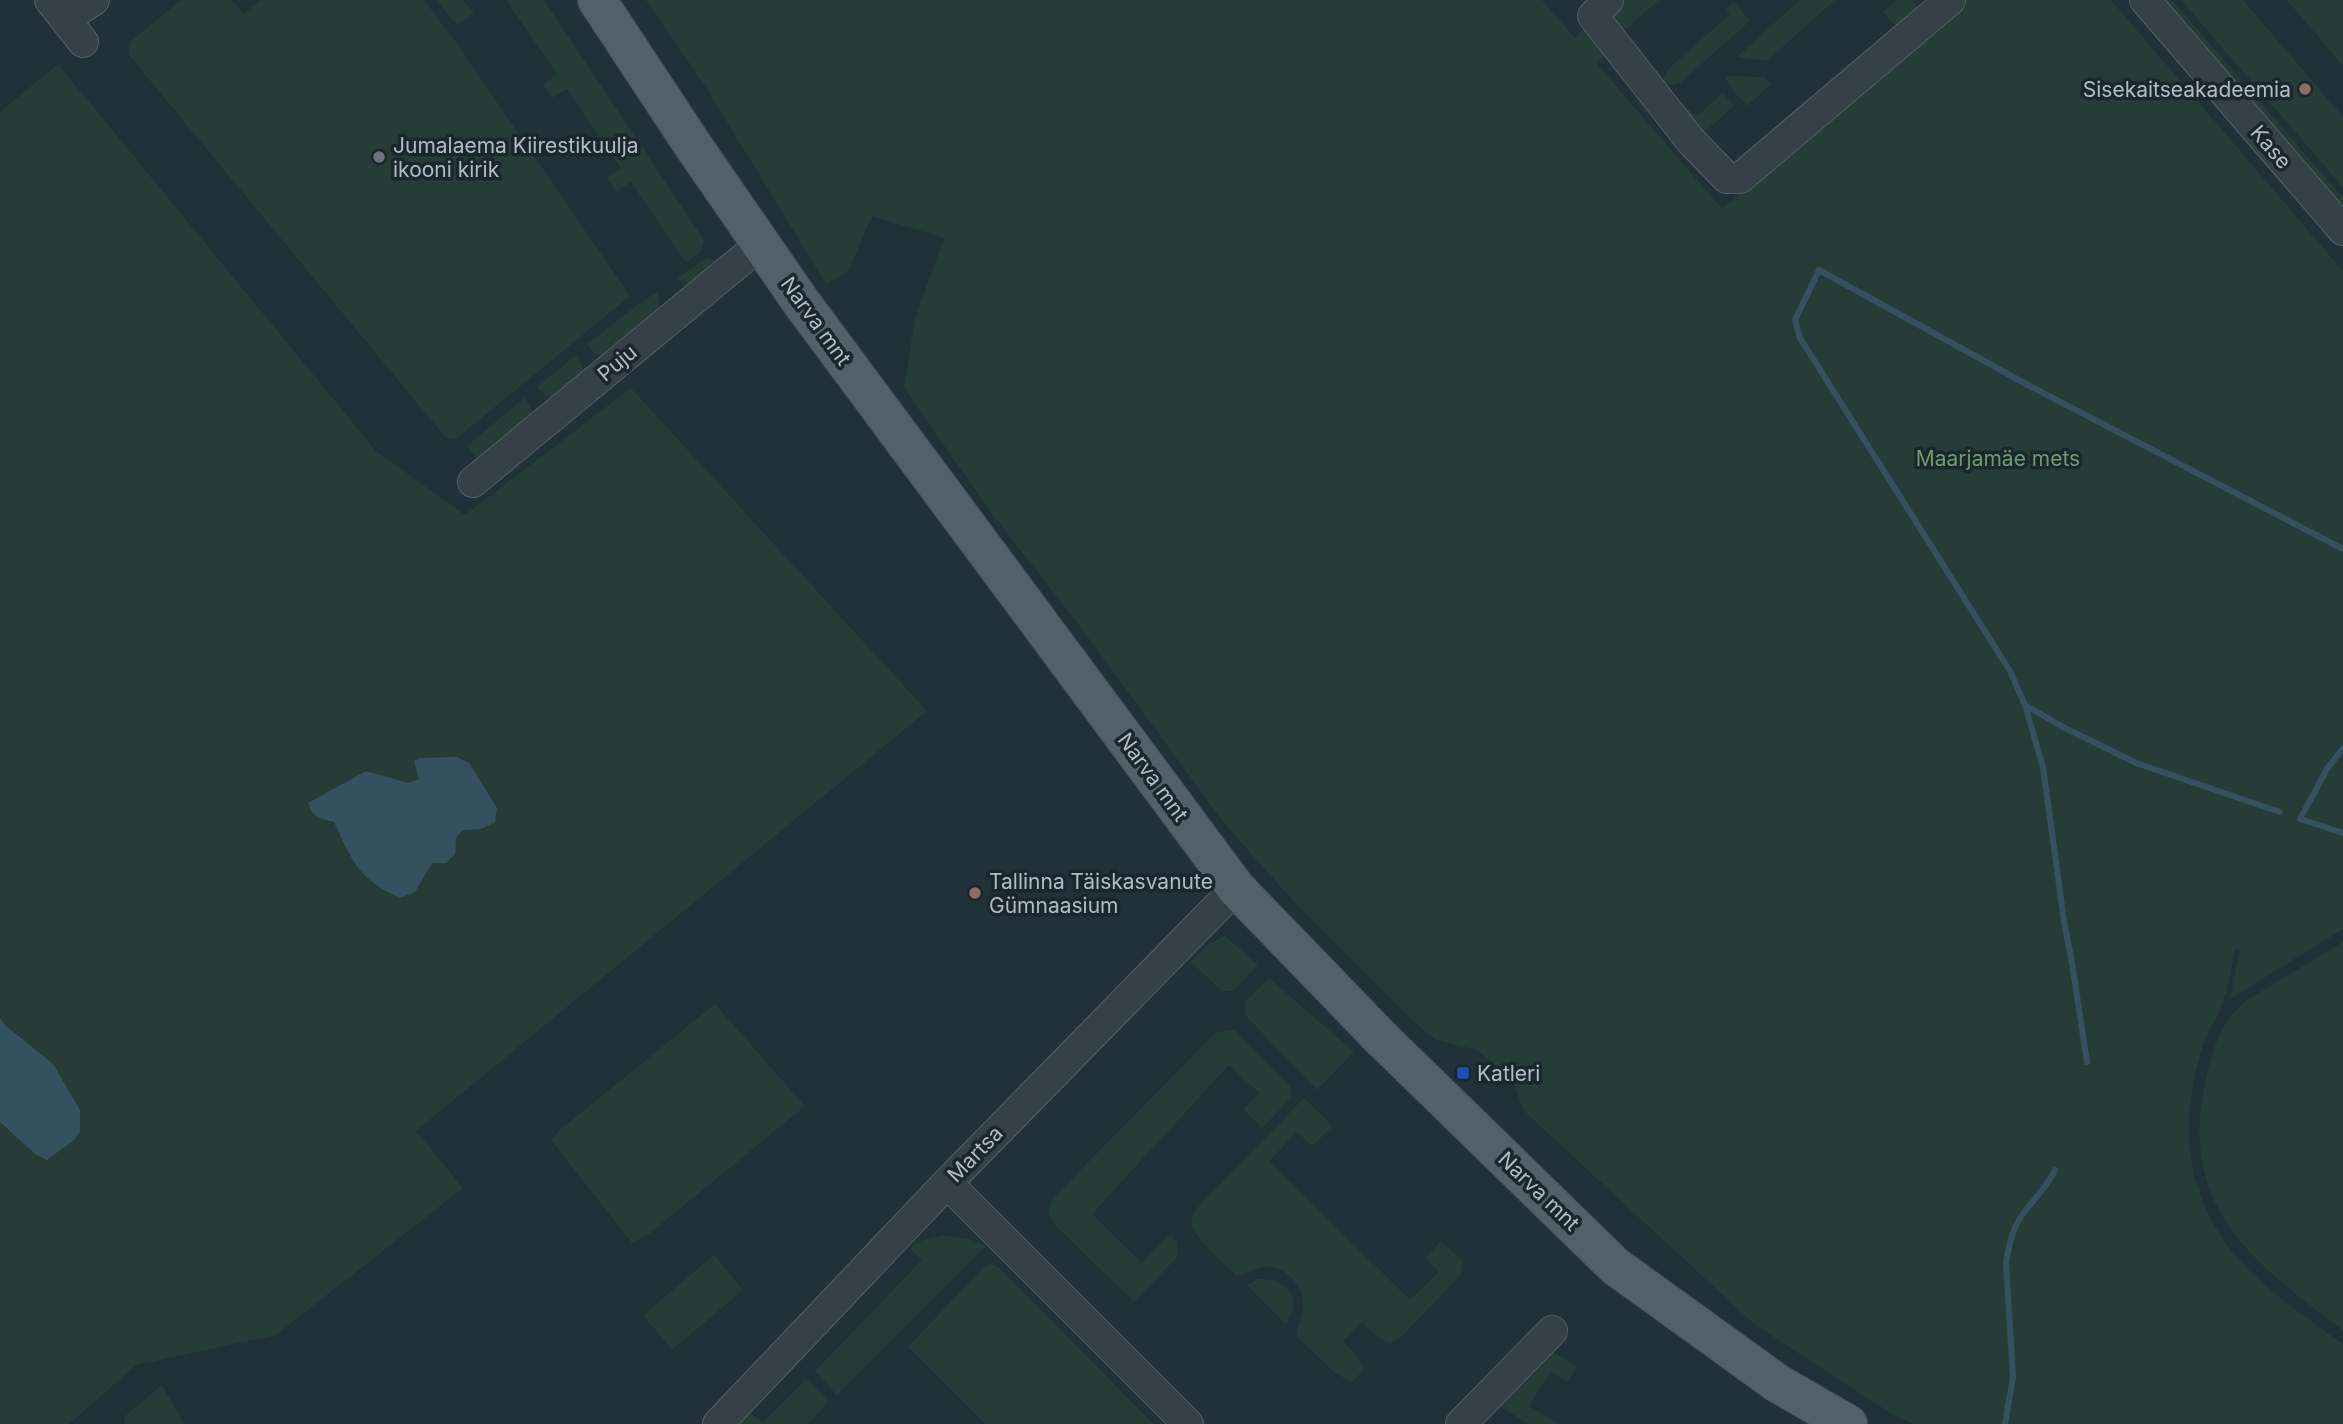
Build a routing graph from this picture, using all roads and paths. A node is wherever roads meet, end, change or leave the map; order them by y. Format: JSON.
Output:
{"nodes":[{"id":1,"x":94,"y":0,"type":"edge"},
{"id":2,"x":597,"y":0,"type":"edge"},
{"id":3,"x":1608,"y":0,"type":"edge"},
{"id":4,"x":1950,"y":0,"type":"edge"},
{"id":5,"x":2145,"y":0,"type":"edge"},
{"id":6,"x":57,"y":9,"type":"edge"},
{"id":7,"x":83,"y":42,"type":"dead end"},
{"id":8,"x":2343,"y":230,"type":"edge"},
{"id":9,"x":761,"y":244,"type":"junction"},
{"id":10,"x":473,"y":482,"type":"dead end"},
{"id":11,"x":1236,"y":888,"type":"junction"},
{"id":12,"x":947,"y":1183,"type":"junction"},
{"id":13,"x":1552,"y":1331,"type":"dead end"},
{"id":14,"x":718,"y":1424,"type":"edge"},
{"id":15,"x":1188,"y":1424,"type":"edge"},
{"id":16,"x":1461,"y":1424,"type":"edge"},
{"id":17,"x":1848,"y":1424,"type":"edge"}],
"edges":[{"from":1,"to":6,"type":"street"},
{"from":2,"to":9,"type":"main road","name":"Narva mnt"},
{"from":3,"to":4,"type":"street"},
{"from":5,"to":8,"type":"street","name":"Kase"},
{"from":6,"to":7,"type":"street"},
{"from":9,"to":10,"type":"street","name":"Puju"},
{"from":9,"to":11,"type":"main road","name":"Narva mnt"},
{"from":11,"to":12,"type":"street","name":"Martsa"},
{"from":11,"to":17,"type":"main road","name":"Narva mnt"},
{"from":12,"to":14,"type":"street","name":"Martsa"},
{"from":12,"to":15,"type":"street"},
{"from":13,"to":16,"type":"street"}]}
